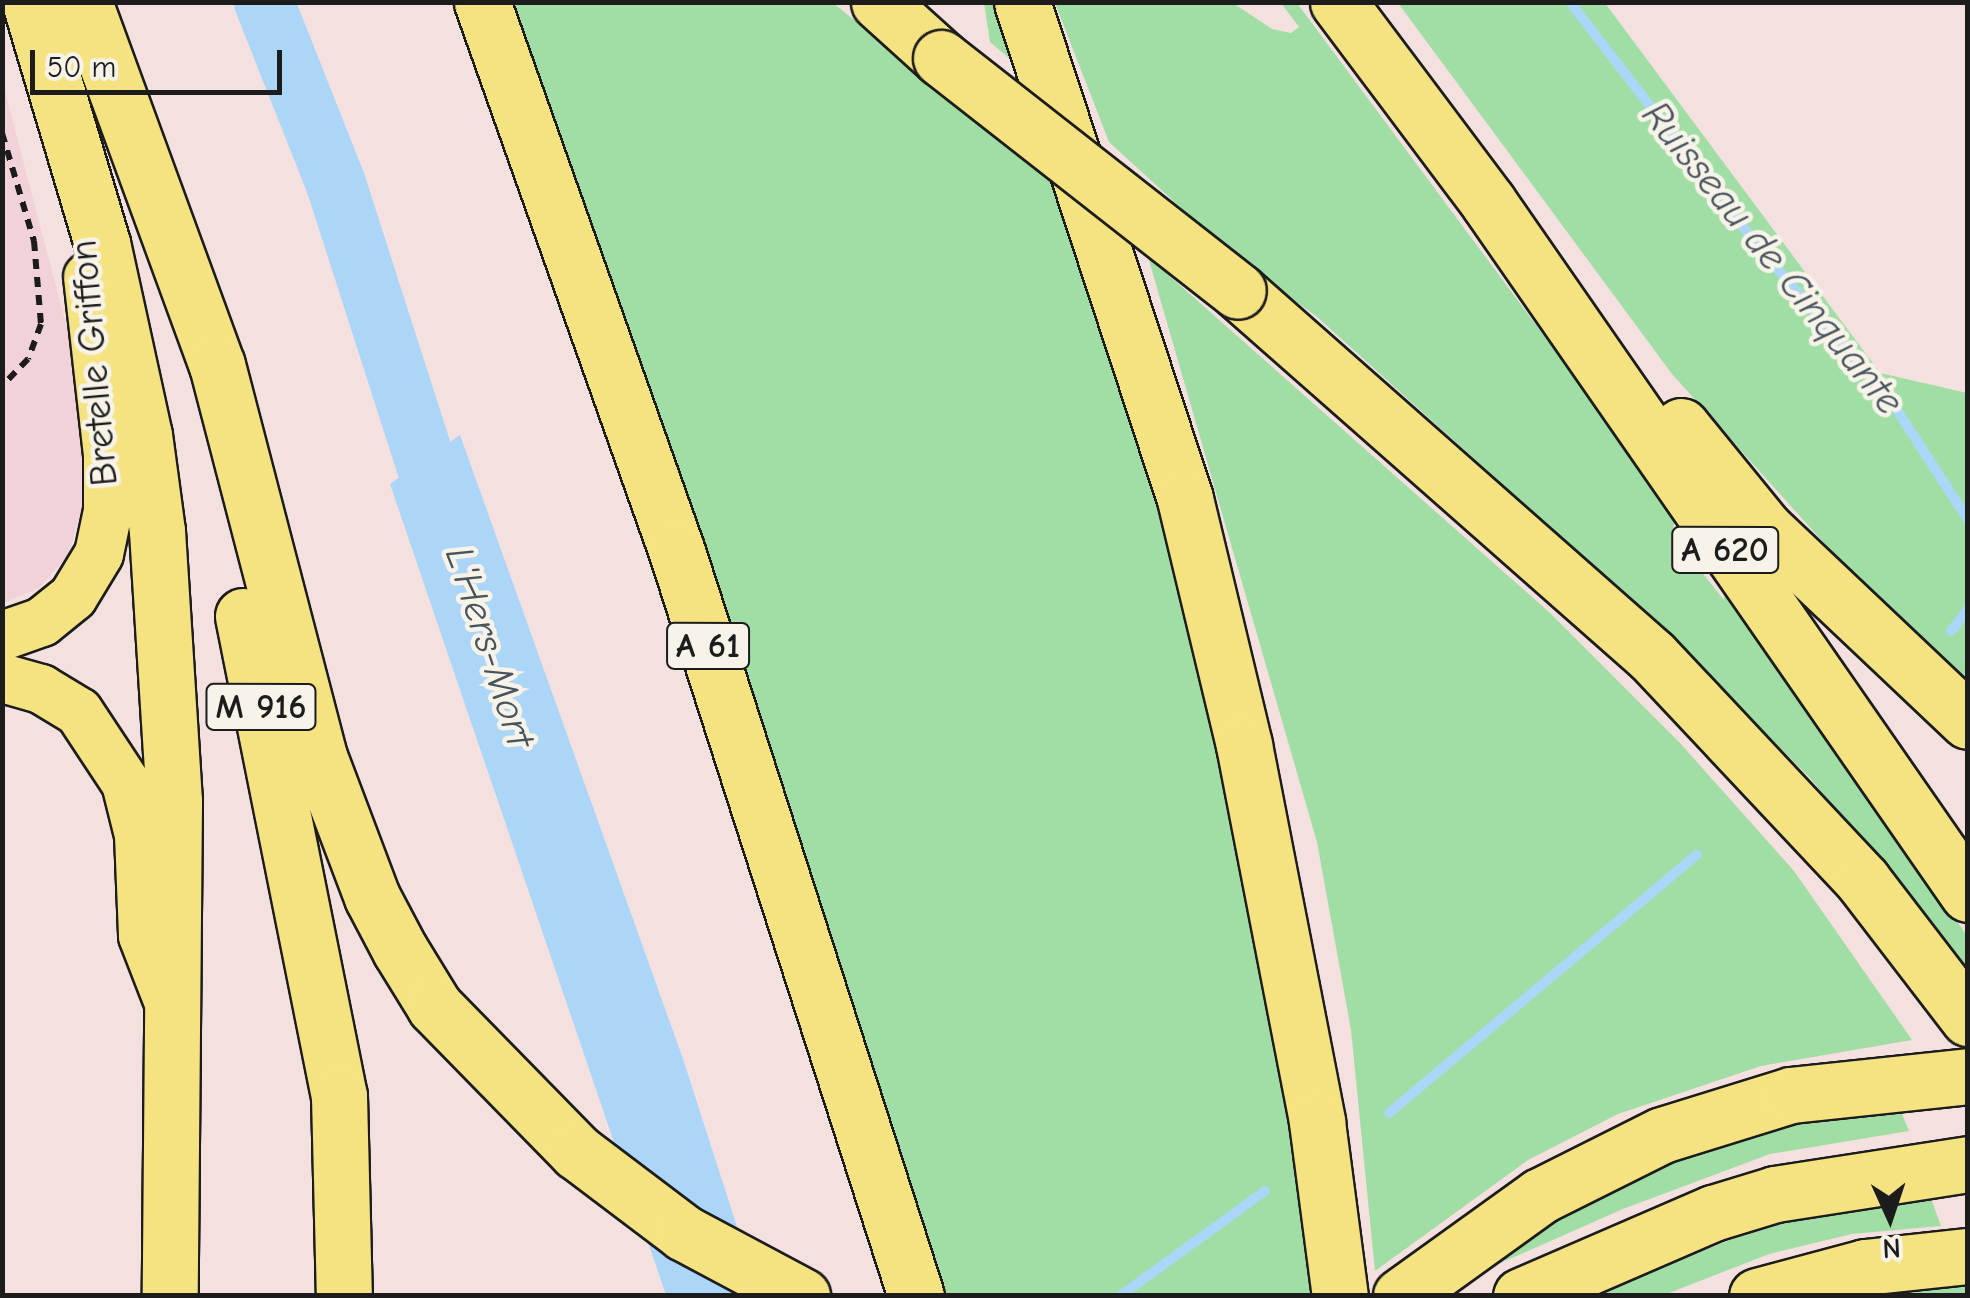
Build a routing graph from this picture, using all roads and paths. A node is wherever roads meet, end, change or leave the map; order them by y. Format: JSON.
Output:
{"nodes":[{"id":1,"x":30,"y":2,"type":"edge"},
{"id":2,"x":84,"y":2,"type":"edge"},
{"id":3,"x":482,"y":2,"type":"edge"},
{"id":4,"x":879,"y":2,"type":"edge"},
{"id":5,"x":1022,"y":2,"type":"edge"},
{"id":6,"x":1338,"y":2,"type":"edge"},
{"id":7,"x":129,"y":126,"type":"junction"},
{"id":8,"x":2,"y":133,"type":"edge"},
{"id":9,"x":75,"y":160,"type":"junction"},
{"id":10,"x":1488,"y":202,"type":"junction"},
{"id":11,"x":2,"y":386,"type":"edge"},
{"id":12,"x":2,"y":636,"type":"edge"},
{"id":13,"x":2,"y":678,"type":"edge"},
{"id":14,"x":1968,"y":721,"type":"edge"},
{"id":15,"x":1773,"y":782,"type":"junction"},
{"id":16,"x":1968,"y":894,"type":"edge"},
{"id":17,"x":170,"y":1006,"type":"junction"},
{"id":18,"x":1968,"y":1018,"type":"edge"},
{"id":19,"x":1968,"y":1076,"type":"edge"},
{"id":20,"x":1968,"y":1084,"type":"edge"},
{"id":21,"x":1968,"y":1164,"type":"edge"},
{"id":22,"x":1956,"y":1256,"type":"edge"},
{"id":23,"x":170,"y":1296,"type":"edge"},
{"id":24,"x":344,"y":1296,"type":"edge"},
{"id":25,"x":802,"y":1296,"type":"edge"},
{"id":26,"x":916,"y":1296,"type":"edge"},
{"id":27,"x":1340,"y":1296,"type":"edge"},
{"id":28,"x":1401,"y":1296,"type":"edge"},
{"id":29,"x":1521,"y":1296,"type":"edge"},
{"id":30,"x":1758,"y":1296,"type":"edge"}],
"edges":[{"from":1,"to":9,"type":"highway"},
{"from":2,"to":7,"type":"highway"},
{"from":3,"to":26,"type":"highway","number":"A 61"},
{"from":4,"to":15,"type":"highway","bridge":true},
{"from":5,"to":27,"type":"highway"},
{"from":6,"to":10,"type":"highway","number":"A 620"},
{"from":7,"to":24,"type":"highway","number":"M 916"},
{"from":7,"to":25,"type":"highway"},
{"from":8,"to":11,"type":"path"},
{"from":9,"to":12,"type":"main road","name":"Bretelle Griffon"},
{"from":9,"to":17,"type":"highway","number":"M 916"},
{"from":10,"to":14,"type":"highway"},
{"from":10,"to":16,"type":"highway","number":"A 620"},
{"from":13,"to":17,"type":"main road"},
{"from":15,"to":18,"type":"highway"},
{"from":15,"to":20,"type":"highway"},
{"from":17,"to":23,"type":"highway","number":"M 916"},
{"from":19,"to":28,"type":"highway","bridge":true},
{"from":21,"to":29,"type":"highway"},
{"from":22,"to":30,"type":"highway"}]}
